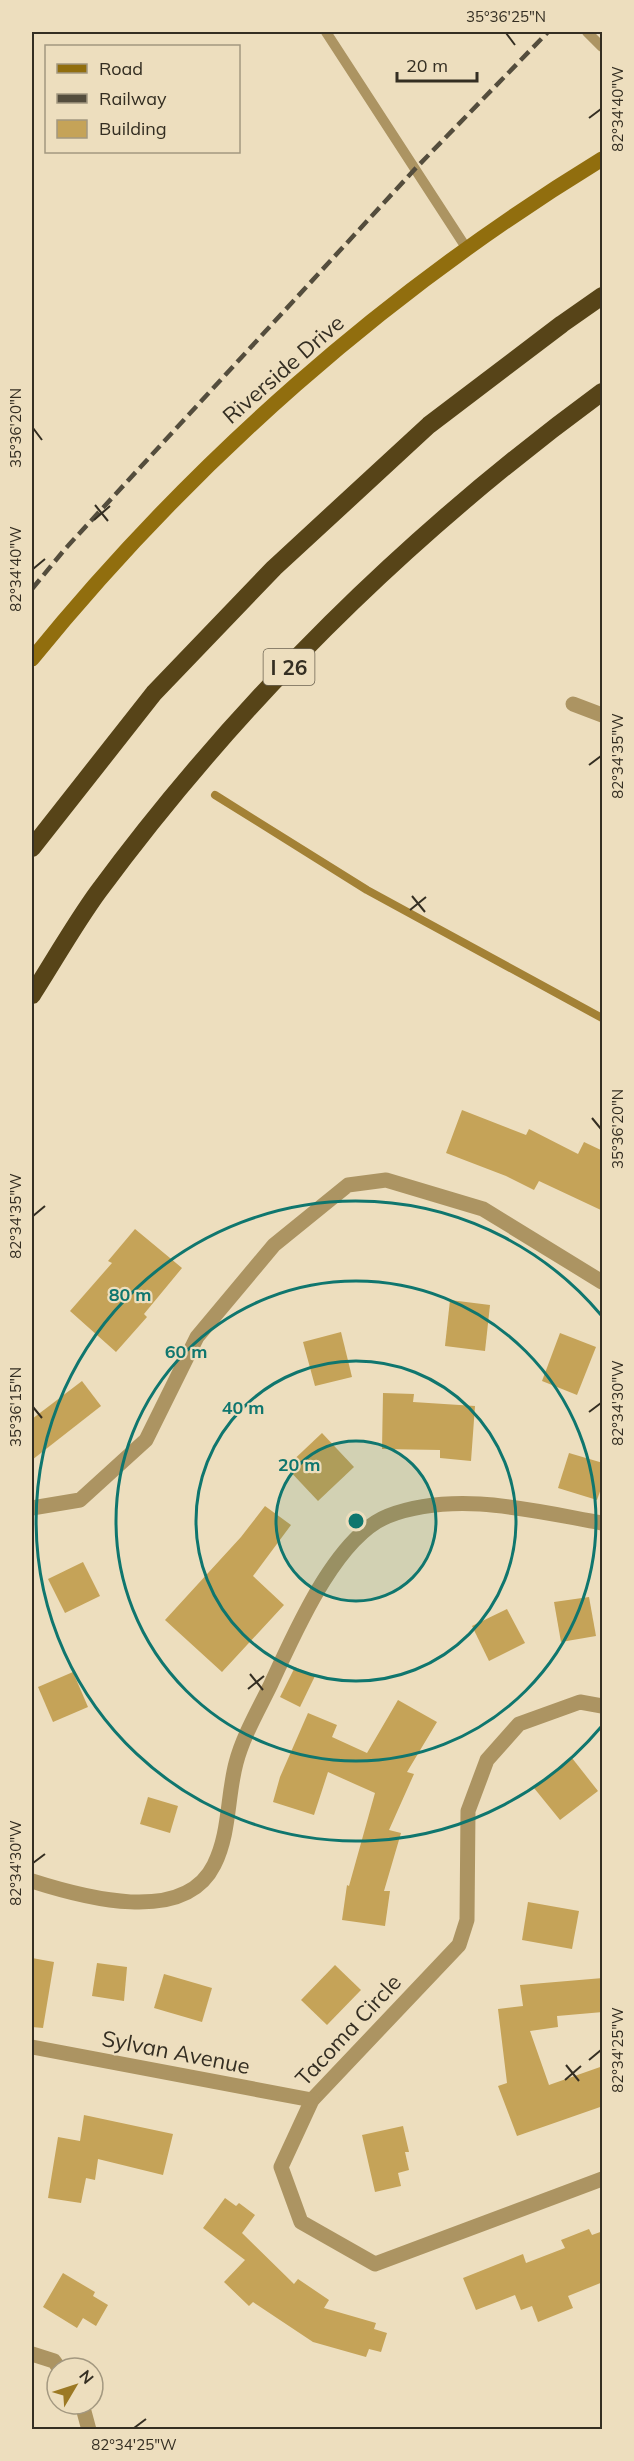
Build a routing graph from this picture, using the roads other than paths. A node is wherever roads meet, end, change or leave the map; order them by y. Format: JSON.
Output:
{"nodes":[{"id":1,"x":326,"y":32,"type":"edge"},
{"id":2,"x":586,"y":32,"type":"edge"},
{"id":3,"x":603,"y":47,"type":"edge"},
{"id":4,"x":603,"y":159,"type":"edge"},
{"id":5,"x":467,"y":249,"type":"junction"},
{"id":6,"x":603,"y":296,"type":"edge"},
{"id":7,"x":603,"y":392,"type":"edge"},
{"id":8,"x":32,"y":659,"type":"edge"},
{"id":9,"x":573,"y":704,"type":"dead end"},
{"id":10,"x":603,"y":715,"type":"edge"},
{"id":11,"x":32,"y":848,"type":"edge"},
{"id":12,"x":32,"y":995,"type":"edge"},
{"id":13,"x":603,"y":1282,"type":"edge"},
{"id":14,"x":32,"y":1508,"type":"edge"},
{"id":15,"x":603,"y":1523,"type":"edge"},
{"id":16,"x":603,"y":1706,"type":"edge"},
{"id":17,"x":32,"y":1881,"type":"edge"},
{"id":18,"x":32,"y":2047,"type":"edge"},
{"id":19,"x":312,"y":2100,"type":"junction"},
{"id":20,"x":603,"y":2180,"type":"edge"}],
"edges":[{"from":1,"to":5,"type":"lane"},
{"from":2,"to":3,"type":"lane"},
{"from":4,"to":5,"type":"main road","name":"Riverside Drive"},
{"from":5,"to":8,"type":"main road","name":"Riverside Drive"},
{"from":6,"to":11,"type":"highway"},
{"from":7,"to":12,"type":"highway","number":"I 26"},
{"from":9,"to":10,"type":"street"},
{"from":13,"to":14,"type":"street"},
{"from":15,"to":17,"type":"street"},
{"from":16,"to":19,"type":"street","name":"Tacoma Circle"},
{"from":18,"to":19,"type":"street","name":"Sylvan Avenue"},
{"from":19,"to":20,"type":"street","name":"Tacoma Circle"}]}
